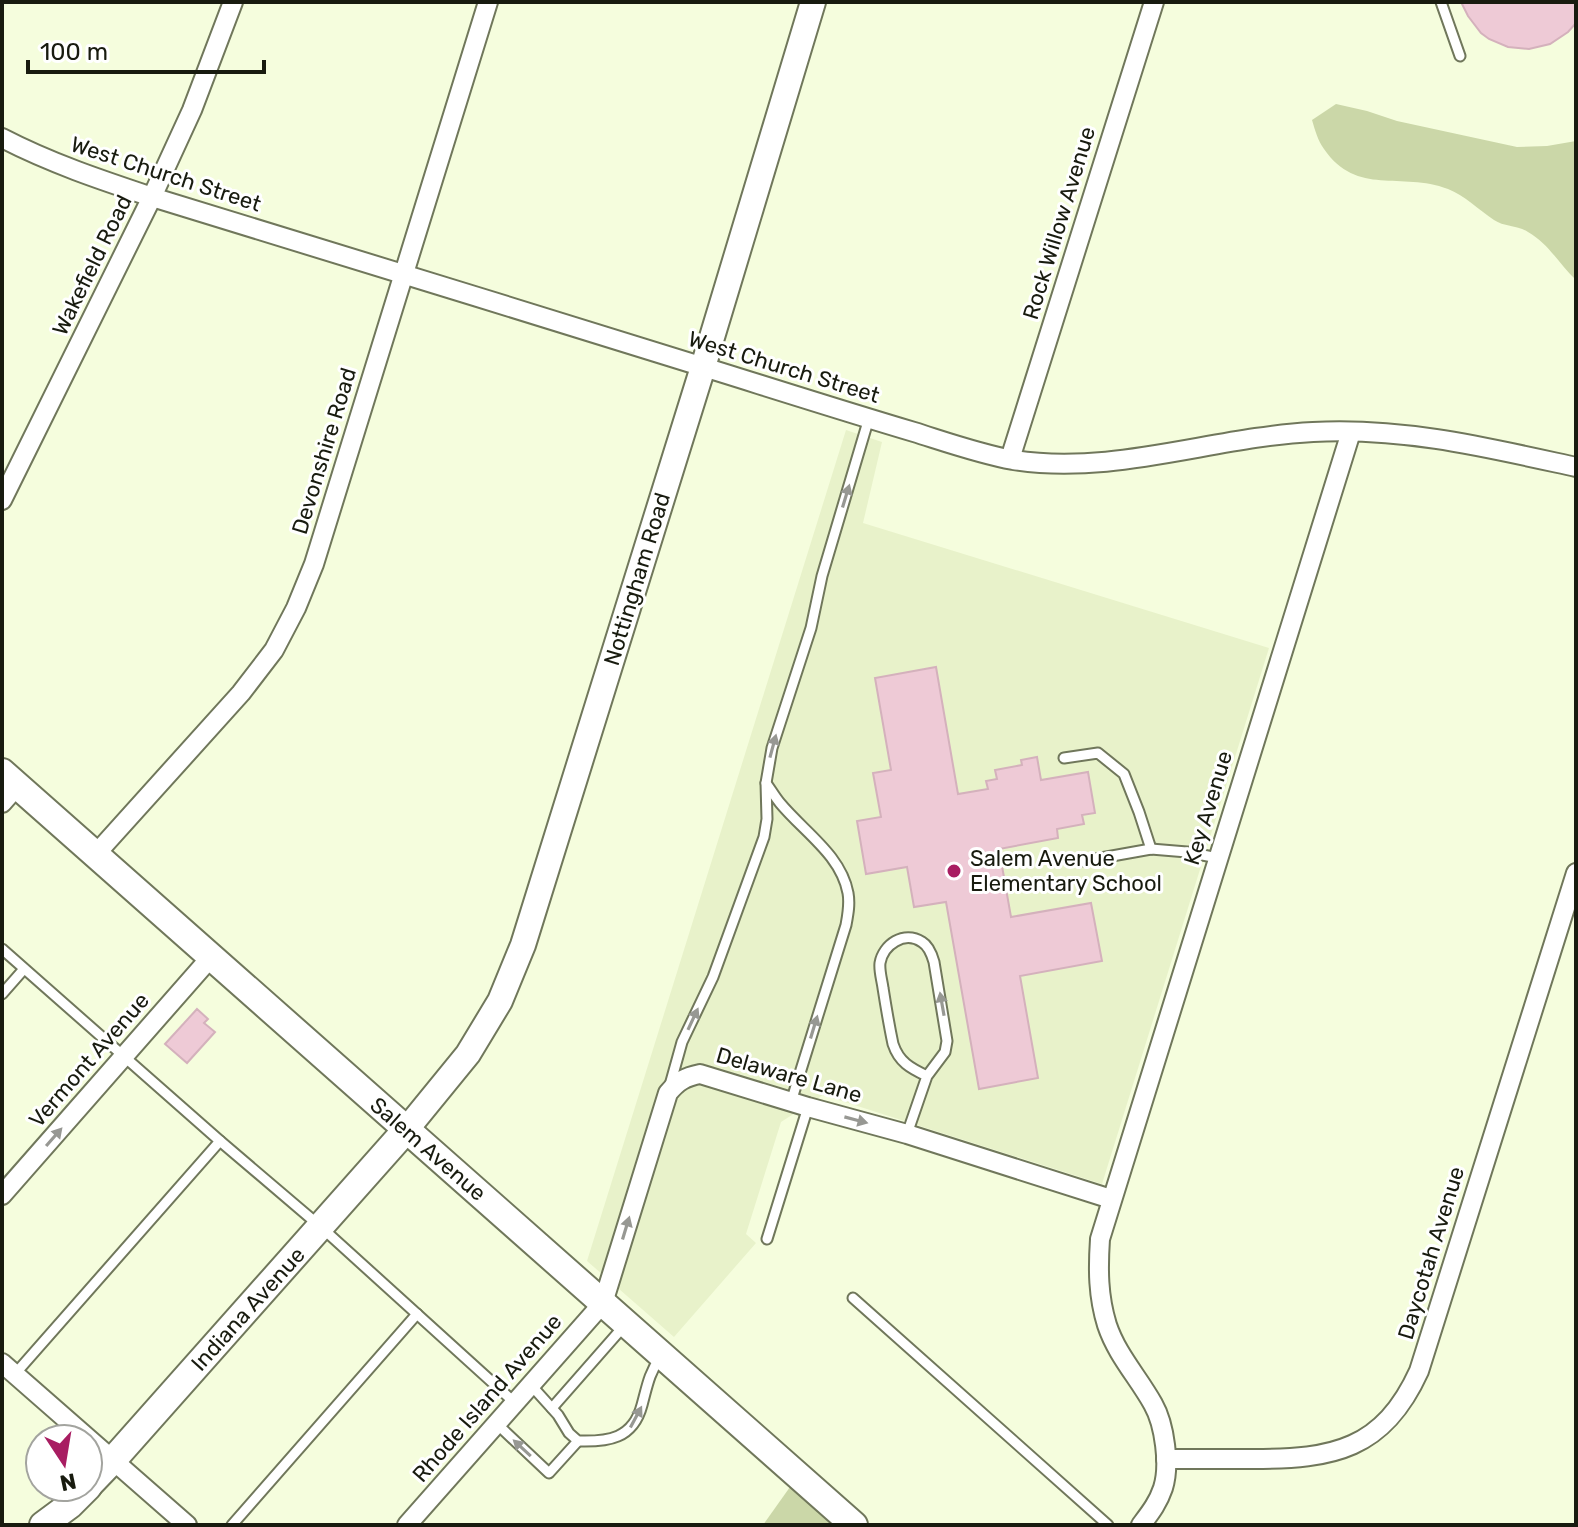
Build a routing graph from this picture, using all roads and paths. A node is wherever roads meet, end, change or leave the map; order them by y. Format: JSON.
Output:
{"nodes":[{"id":1,"x":233,"y":2,"type":"edge"},
{"id":2,"x":488,"y":2,"type":"edge"},
{"id":3,"x":813,"y":2,"type":"edge"},
{"id":4,"x":1154,"y":2,"type":"edge"},
{"id":5,"x":1441,"y":2,"type":"edge"},
{"id":6,"x":1460,"y":56,"type":"dead end"},
{"id":7,"x":2,"y":138,"type":"edge"},
{"id":8,"x":152,"y":197,"type":"junction"},
{"id":9,"x":405,"y":274,"type":"junction"},
{"id":10,"x":703,"y":367,"type":"junction"},
{"id":11,"x":869,"y":418,"type":"junction"},
{"id":12,"x":1351,"y":432,"type":"junction"},
{"id":13,"x":1010,"y":459,"type":"junction"},
{"id":14,"x":1576,"y":467,"type":"edge"},
{"id":15,"x":2,"y":500,"type":"edge"},
{"id":16,"x":1064,"y":758,"type":"dead end"},
{"id":17,"x":766,"y":783,"type":"junction"},
{"id":18,"x":7,"y":787,"type":"edge"},
{"id":19,"x":1151,"y":849,"type":"junction"},
{"id":20,"x":95,"y":855,"type":"junction"},
{"id":21,"x":1218,"y":858,"type":"junction"},
{"id":22,"x":1084,"y":861,"type":"dead end"},
{"id":23,"x":1576,"y":873,"type":"edge"},
{"id":24,"x":2,"y":949,"type":"edge"},
{"id":25,"x":211,"y":957,"type":"junction"},
{"id":26,"x":24,"y":969,"type":"junction"},
{"id":27,"x":2,"y":994,"type":"edge"},
{"id":28,"x":125,"y":1056,"type":"junction"},
{"id":29,"x":927,"y":1076,"type":"junction"},
{"id":30,"x":668,"y":1093,"type":"junction"},
{"id":31,"x":800,"y":1105,"type":"junction"},
{"id":32,"x":406,"y":1130,"type":"junction"},
{"id":33,"x":907,"y":1134,"type":"junction"},
{"id":34,"x":220,"y":1141,"type":"junction"},
{"id":35,"x":2,"y":1195,"type":"edge"},
{"id":36,"x":1111,"y":1199,"type":"junction"},
{"id":37,"x":321,"y":1227,"type":"junction"},
{"id":38,"x":767,"y":1239,"type":"dead end"},
{"id":39,"x":853,"y":1298,"type":"dead end"},
{"id":40,"x":603,"y":1303,"type":"junction"},
{"id":41,"x":417,"y":1314,"type":"junction"},
{"id":42,"x":626,"y":1323,"type":"junction"},
{"id":43,"x":662,"y":1355,"type":"junction"},
{"id":44,"x":8,"y":1369,"type":"edge"},
{"id":45,"x":530,"y":1384,"type":"junction"},
{"id":46,"x":514,"y":1402,"type":"junction"},
{"id":47,"x":552,"y":1408,"type":"junction"},
{"id":48,"x":496,"y":1423,"type":"junction"},
{"id":49,"x":578,"y":1441,"type":"junction"},
{"id":50,"x":1166,"y":1459,"type":"junction"},
{"id":51,"x":113,"y":1460,"type":"junction"},
{"id":52,"x":104,"y":1470,"type":"edge"},
{"id":53,"x":72,"y":1503,"type":"edge"},
{"id":54,"x":43,"y":1525,"type":"edge"},
{"id":55,"x":187,"y":1525,"type":"edge"},
{"id":56,"x":232,"y":1525,"type":"edge"},
{"id":57,"x":407,"y":1525,"type":"edge"},
{"id":58,"x":854,"y":1525,"type":"edge"},
{"id":59,"x":1108,"y":1525,"type":"edge"},
{"id":60,"x":1141,"y":1525,"type":"edge"}],
"edges":[{"from":1,"to":8,"type":"street","name":"Wakefield Road"},
{"from":2,"to":9,"type":"street","name":"Devonshire Road"},
{"from":3,"to":10,"type":"street","name":"Nottingham Road"},
{"from":4,"to":13,"type":"street","name":"Rock Willow Avenue"},
{"from":5,"to":6,"type":"lane"},
{"from":7,"to":8,"type":"street","name":"West Church Street"},
{"from":8,"to":9,"type":"street","name":"West Church Street"},
{"from":8,"to":15,"type":"street","name":"Wakefield Road"},
{"from":9,"to":10,"type":"street","name":"West Church Street"},
{"from":9,"to":20,"type":"street","name":"Devonshire Road"},
{"from":10,"to":11,"type":"street","name":"West Church Street"},
{"from":10,"to":32,"type":"street","name":"Nottingham Road"},
{"from":11,"to":13,"type":"street","name":"West Church Street"},
{"from":17,"to":11,"type":"lane","one_way":true},
{"from":12,"to":13,"type":"street","name":"West Church Street"},
{"from":12,"to":14,"type":"street","name":"West Church Street"},
{"from":12,"to":21,"type":"street","name":"Key Avenue"},
{"from":16,"to":19,"type":"lane"},
{"from":30,"to":17,"type":"lane","one_way":true},
{"from":31,"to":17,"type":"lane","one_way":true},
{"from":18,"to":20,"type":"main road","name":"Salem Avenue"},
{"from":19,"to":21,"type":"lane"},
{"from":19,"to":22,"type":"lane"},
{"from":20,"to":25,"type":"main road","name":"Salem Avenue"},
{"from":21,"to":36,"type":"street","name":"Key Avenue"},
{"from":23,"to":50,"type":"street","name":"Daycotah Avenue"},
{"from":24,"to":26,"type":"lane"},
{"from":25,"to":28,"type":"street","name":"Vermont Avenue"},
{"from":25,"to":32,"type":"main road","name":"Salem Avenue"},
{"from":26,"to":27,"type":"lane"},
{"from":26,"to":28,"type":"lane"},
{"from":28,"to":34,"type":"lane"},
{"from":35,"to":28,"type":"street","name":"Vermont Avenue","one_way":true},
{"from":29,"to":29,"type":"lane","one_way":true},
{"from":29,"to":33,"type":"lane"},
{"from":30,"to":31,"type":"street","name":"Delaware Lane"},
{"from":40,"to":30,"type":"street","one_way":true},
{"from":31,"to":33,"type":"street","name":"Delaware Lane","one_way":true},
{"from":31,"to":38,"type":"lane"},
{"from":32,"to":37,"type":"main road","name":"Indiana Avenue"},
{"from":32,"to":40,"type":"main road","name":"Salem Avenue"},
{"from":33,"to":36,"type":"street","name":"Delaware Lane"},
{"from":34,"to":37,"type":"lane"},
{"from":34,"to":44,"type":"lane"},
{"from":36,"to":50,"type":"street","name":"Key Avenue"},
{"from":37,"to":41,"type":"lane"},
{"from":37,"to":51,"type":"main road","name":"Indiana Avenue"},
{"from":39,"to":59,"type":"lane"},
{"from":40,"to":42,"type":"main road","name":"Salem Avenue"},
{"from":40,"to":45,"type":"street","name":"Rhode Island Avenue"},
{"from":41,"to":46,"type":"lane"},
{"from":41,"to":56,"type":"lane"},
{"from":42,"to":43,"type":"main road","name":"Salem Avenue"},
{"from":42,"to":47,"type":"lane"},
{"from":49,"to":43,"type":"lane","one_way":true},
{"from":43,"to":58,"type":"main road","name":"Salem Avenue"},
{"from":44,"to":51,"type":"street"},
{"from":45,"to":46,"type":"street","name":"Rhode Island Avenue"},
{"from":45,"to":47,"type":"lane"},
{"from":46,"to":48,"type":"street","name":"Rhode Island Avenue"},
{"from":47,"to":49,"type":"lane"},
{"from":49,"to":48,"type":"lane","one_way":true},
{"from":48,"to":57,"type":"street","name":"Rhode Island Avenue"},
{"from":50,"to":60,"type":"street"},
{"from":51,"to":52,"type":"main road","name":"Indiana Avenue"},
{"from":51,"to":55,"type":"street"},
{"from":53,"to":54,"type":"main road","name":"Indiana Avenue"}]}
